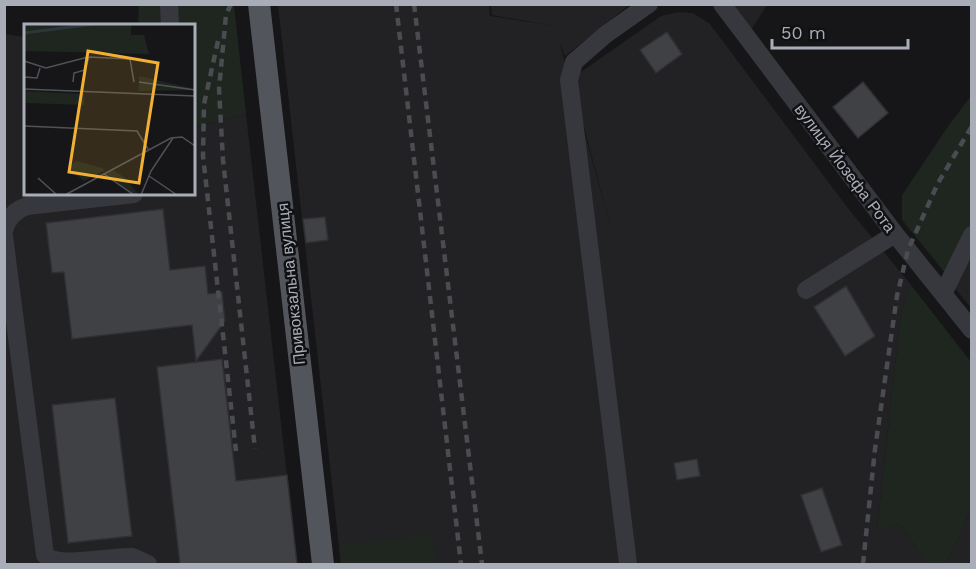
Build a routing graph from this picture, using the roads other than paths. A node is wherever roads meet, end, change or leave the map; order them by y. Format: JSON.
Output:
{"nodes":[{"id":1,"x":169,"y":4,"type":"edge"},
{"id":2,"x":259,"y":4,"type":"edge"},
{"id":3,"x":649,"y":4,"type":"edge"},
{"id":4,"x":722,"y":4,"type":"edge"},
{"id":5,"x":170,"y":24,"type":"edge"},
{"id":6,"x":125,"y":195,"type":"edge"},
{"id":7,"x":4,"y":231,"type":"edge"},
{"id":8,"x":895,"y":234,"type":"junction"},
{"id":9,"x":972,"y":235,"type":"edge"},
{"id":10,"x":4,"y":236,"type":"edge"},
{"id":11,"x":806,"y":290,"type":"dead end"},
{"id":12,"x":943,"y":294,"type":"junction"},
{"id":13,"x":972,"y":330,"type":"edge"},
{"id":14,"x":47,"y":561,"type":"edge"},
{"id":15,"x":148,"y":564,"type":"edge"},
{"id":16,"x":323,"y":564,"type":"edge"},
{"id":17,"x":628,"y":564,"type":"edge"}],
"edges":[{"from":1,"to":5,"type":"street"},
{"from":2,"to":16,"type":"main road","name":"Привокзальна вулиця"},
{"from":3,"to":17,"type":"street"},
{"from":4,"to":8,"type":"street","name":"вулиця Йозефа Рота"},
{"from":6,"to":7,"type":"street"},
{"from":8,"to":11,"type":"street"},
{"from":8,"to":12,"type":"street","name":"вулиця Йозефа Рота"},
{"from":9,"to":12,"type":"street"},
{"from":10,"to":14,"type":"street"},
{"from":12,"to":13,"type":"street","name":"вулиця Йозефа Рота"},
{"from":14,"to":15,"type":"street"}]}
